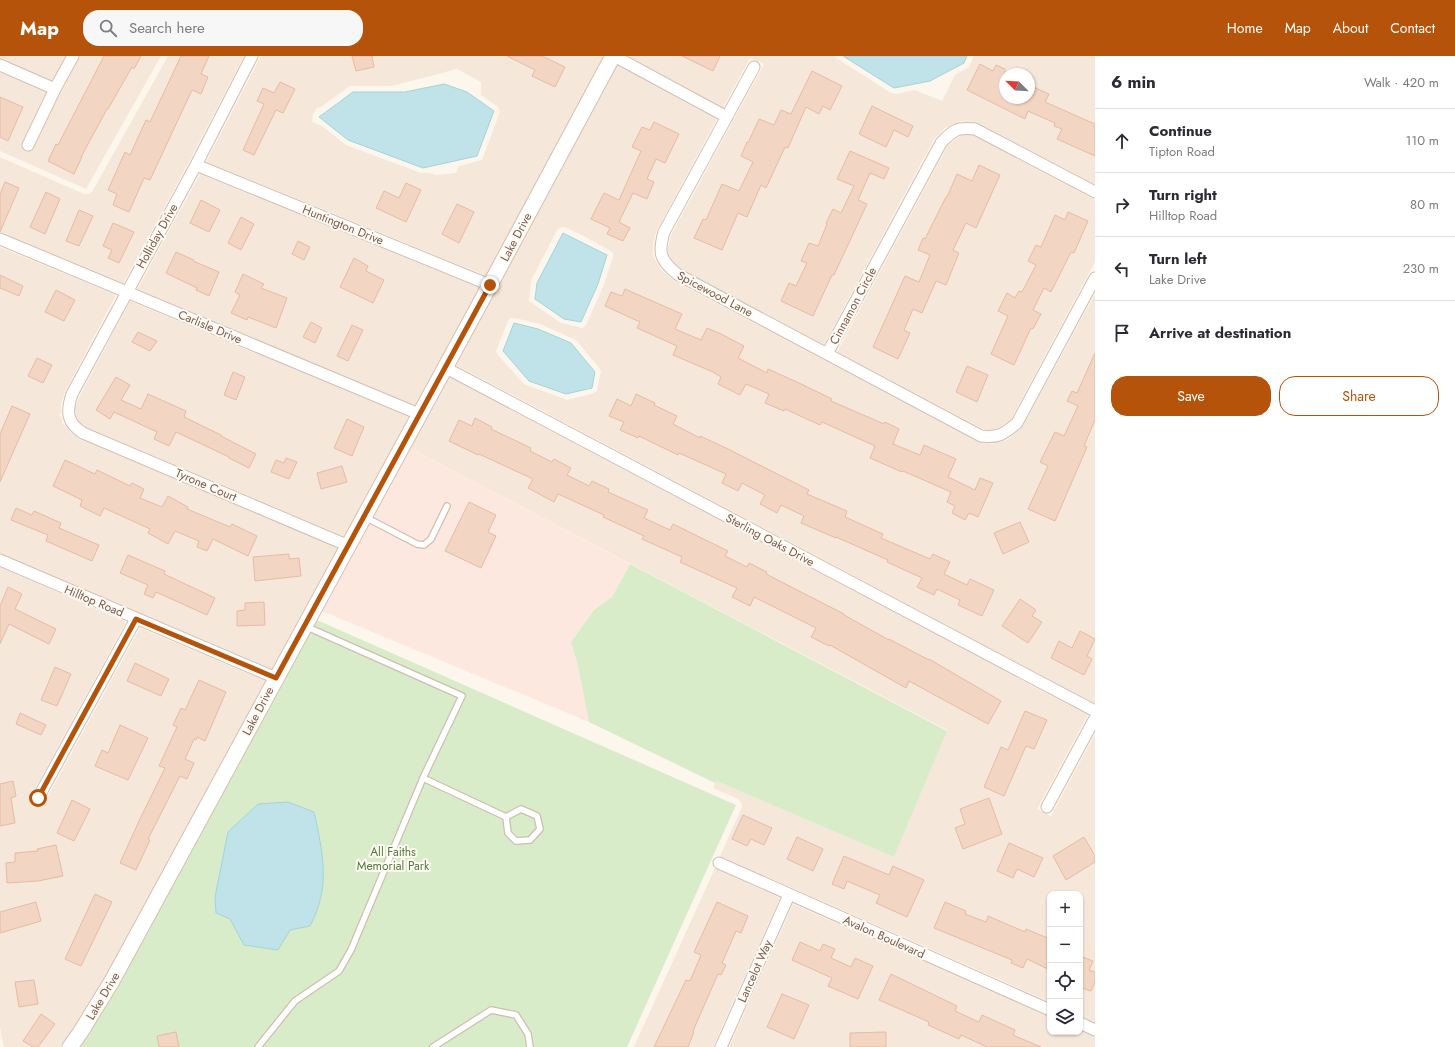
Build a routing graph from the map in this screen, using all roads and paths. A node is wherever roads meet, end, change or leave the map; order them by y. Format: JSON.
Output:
{"nodes":[{"id":1,"x":73,"y":56,"type":"edge"},
{"id":2,"x":252,"y":56,"type":"edge"},
{"id":3,"x":614,"y":56,"type":"edge"},
{"id":4,"x":0,"y":65,"type":"edge"},
{"id":5,"x":754,"y":67,"type":"dead end"},
{"id":6,"x":55,"y":89,"type":"junction"},
{"id":7,"x":727,"y":117,"type":"junction"},
{"id":8,"x":28,"y":145,"type":"dead end"},
{"id":9,"x":196,"y":165,"type":"junction"},
{"id":10,"x":1095,"y":192,"type":"edge"},
{"id":11,"x":0,"y":239,"type":"edge"},
{"id":12,"x":1095,"y":278,"type":"edge"},
{"id":13,"x":490,"y":285,"type":"junction"},
{"id":14,"x":126,"y":292,"type":"junction"},
{"id":15,"x":827,"y":354,"type":"junction"},
{"id":16,"x":446,"y":368,"type":"junction"},
{"id":17,"x":419,"y":414,"type":"junction"},
{"id":18,"x":69,"y":418,"type":"joint"},
{"id":19,"x":447,"y":506,"type":"dead end"},
{"id":20,"x":364,"y":517,"type":"junction"},
{"id":21,"x":349,"y":546,"type":"junction"},
{"id":22,"x":0,"y":560,"type":"edge"},
{"id":23,"x":136,"y":619,"type":"junction"},
{"id":24,"x":305,"y":626,"type":"junction"},
{"id":25,"x":276,"y":678,"type":"junction"},
{"id":26,"x":1095,"y":712,"type":"edge"},
{"id":27,"x":1095,"y":718,"type":"edge"},
{"id":28,"x":423,"y":778,"type":"junction"},
{"id":29,"x":38,"y":798,"type":"dead end"},
{"id":30,"x":1047,"y":807,"type":"dead end"},
{"id":31,"x":506,"y":817,"type":"junction"},
{"id":32,"x":719,"y":863,"type":"dead end"},
{"id":33,"x":789,"y":895,"type":"junction"},
{"id":34,"x":1047,"y":1009,"type":"edge"},
{"id":35,"x":1083,"y":1024,"type":"edge"},
{"id":36,"x":1095,"y":1030,"type":"edge"},
{"id":37,"x":70,"y":1047,"type":"edge"},
{"id":38,"x":258,"y":1047,"type":"edge"},
{"id":39,"x":433,"y":1047,"type":"edge"},
{"id":40,"x":530,"y":1047,"type":"edge"},
{"id":41,"x":721,"y":1047,"type":"edge"}],
"edges":[{"from":1,"to":6,"type":"street"},
{"from":2,"to":9,"type":"street","name":"Holliday Drive"},
{"from":3,"to":7,"type":"street"},
{"from":3,"to":13,"type":"street","name":"Lake Drive"},
{"from":4,"to":6,"type":"street"},
{"from":5,"to":7,"type":"street","name":"Spicewood Lane"},
{"from":6,"to":8,"type":"street"},
{"from":7,"to":15,"type":"street","name":"Spicewood Lane"},
{"from":9,"to":13,"type":"street","name":"Huntington Drive"},
{"from":9,"to":14,"type":"street","name":"Holliday Drive"},
{"from":10,"to":15,"type":"street","name":"Cinnamon Circle"},
{"from":11,"to":14,"type":"street","name":"Carlisle Drive"},
{"from":12,"to":15,"type":"street","name":"Cinnamon Circle"},
{"from":13,"to":16,"type":"street","name":"Lake Drive"},
{"from":14,"to":17,"type":"street","name":"Carlisle Drive"},
{"from":14,"to":18,"type":"street","name":"Holliday Drive"},
{"from":16,"to":17,"type":"street","name":"Lake Drive"},
{"from":16,"to":26,"type":"street","name":"Sterling Oaks Drive"},
{"from":17,"to":20,"type":"street","name":"Lake Drive"},
{"from":18,"to":21,"type":"street","name":"Tyrone Court"},
{"from":19,"to":20,"type":"lane"},
{"from":20,"to":21,"type":"street","name":"Lake Drive"},
{"from":21,"to":24,"type":"street","name":"Lake Drive"},
{"from":22,"to":23,"type":"street","name":"Hilltop Road"},
{"from":23,"to":25,"type":"street","name":"Hilltop Road"},
{"from":23,"to":29,"type":"street"},
{"from":24,"to":25,"type":"street","name":"Lake Drive"},
{"from":24,"to":28,"type":"lane"},
{"from":25,"to":37,"type":"street","name":"Lake Drive"},
{"from":27,"to":30,"type":"street"},
{"from":28,"to":31,"type":"lane"},
{"from":28,"to":38,"type":"lane"},
{"from":31,"to":31,"type":"lane"},
{"from":32,"to":33,"type":"street","name":"Avalon Boulevard"},
{"from":33,"to":34,"type":"street","name":"Avalon Boulevard"},
{"from":33,"to":41,"type":"street","name":"Lancelot Way"},
{"from":35,"to":36,"type":"street"},
{"from":39,"to":40,"type":"lane"}]}
